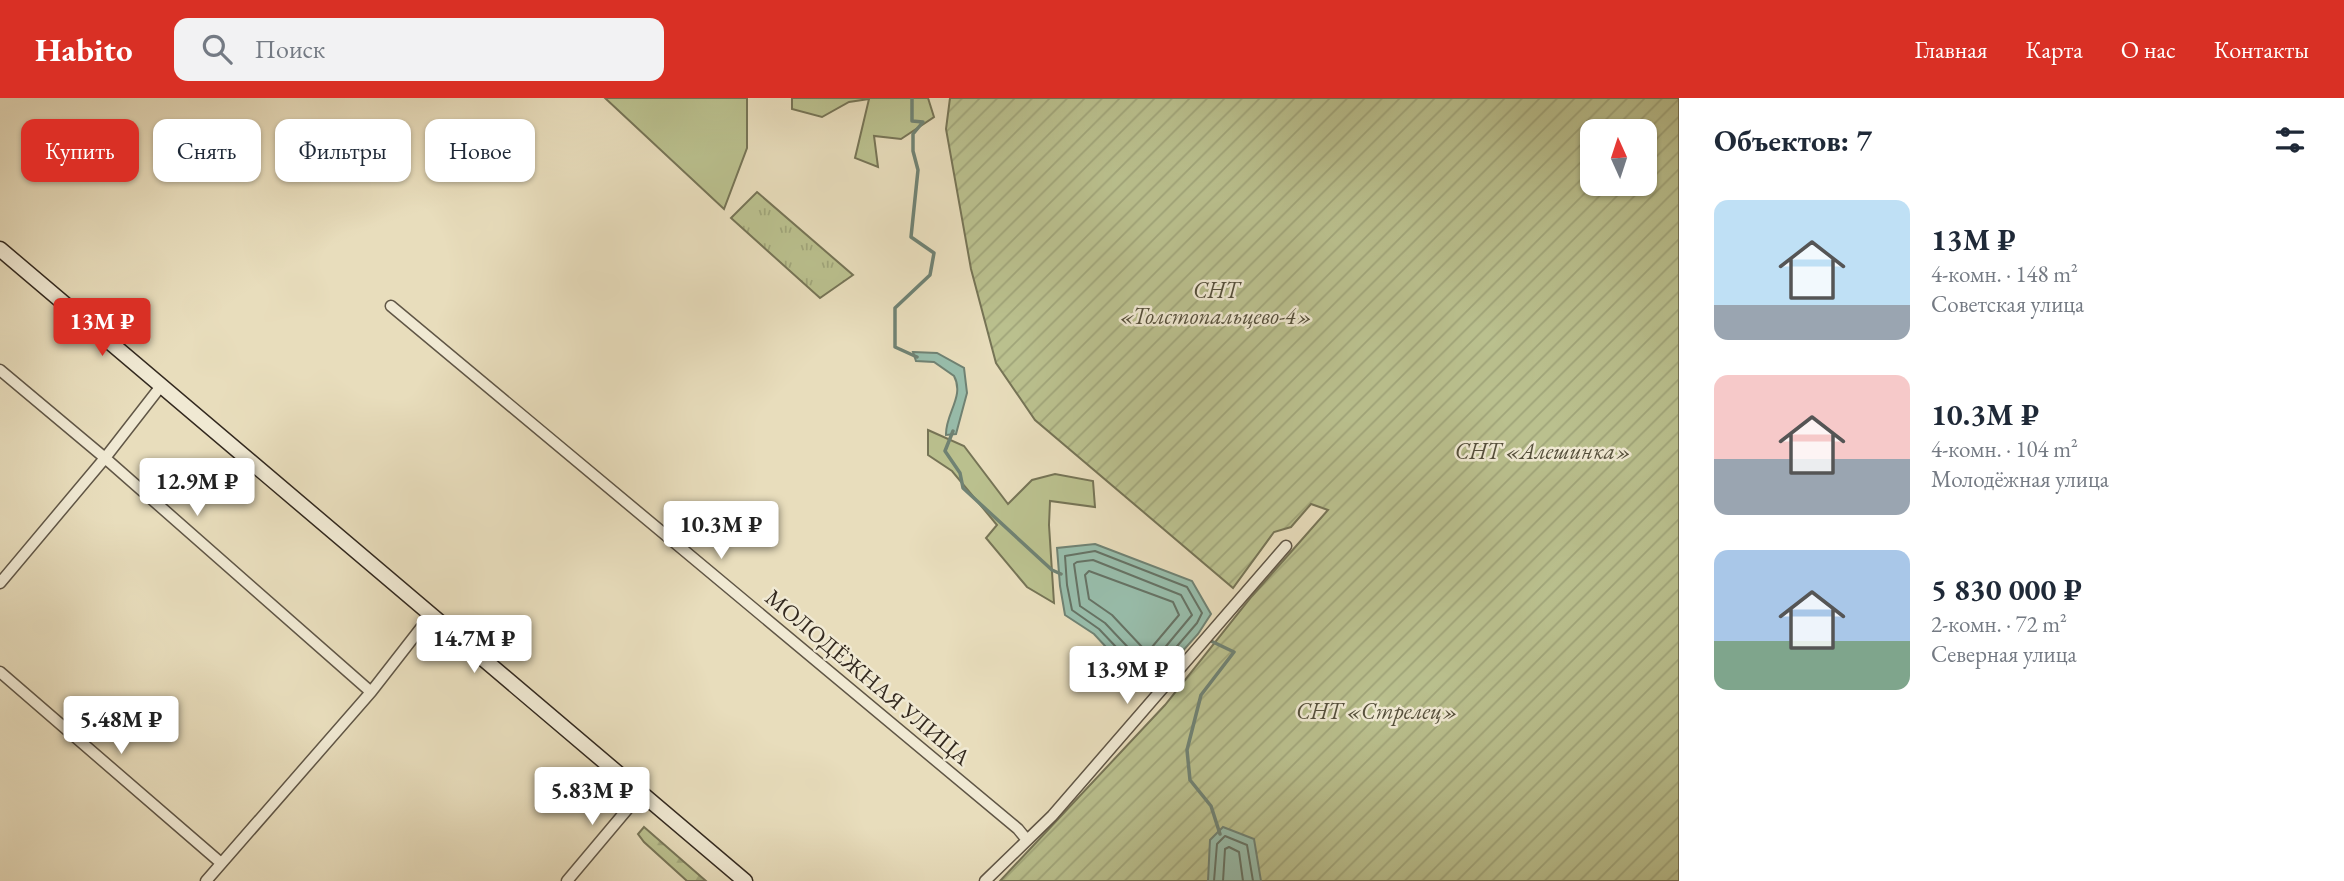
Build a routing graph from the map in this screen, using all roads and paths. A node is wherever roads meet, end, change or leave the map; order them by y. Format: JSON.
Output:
{"nodes":[{"id":1,"x":0,"y":249,"type":"edge"},
{"id":2,"x":391,"y":306,"type":"dead end"},
{"id":3,"x":0,"y":370,"type":"edge"},
{"id":4,"x":161,"y":386,"type":"junction"},
{"id":5,"x":104,"y":458,"type":"junction"},
{"id":6,"x":1286,"y":546,"type":"dead end"},
{"id":7,"x":0,"y":583,"type":"edge"},
{"id":8,"x":431,"y":615,"type":"junction"},
{"id":9,"x":0,"y":672,"type":"edge"},
{"id":10,"x":371,"y":692,"type":"junction"},
{"id":11,"x":641,"y":793,"type":"junction"},
{"id":12,"x":1027,"y":839,"type":"junction"},
{"id":13,"x":221,"y":863,"type":"junction"},
{"id":14,"x":206,"y":881,"type":"edge"},
{"id":15,"x":567,"y":881,"type":"edge"},
{"id":16,"x":745,"y":881,"type":"edge"},
{"id":17,"x":985,"y":881,"type":"edge"}],
"edges":[{"from":1,"to":4,"type":"street"},
{"from":2,"to":12,"type":"street","name":"МОЛОДЁЖНАЯ УЛИЦА"},
{"from":3,"to":5,"type":"street"},
{"from":4,"to":5,"type":"street"},
{"from":4,"to":8,"type":"street"},
{"from":5,"to":7,"type":"street"},
{"from":5,"to":10,"type":"street"},
{"from":6,"to":12,"type":"street"},
{"from":8,"to":10,"type":"street"},
{"from":8,"to":11,"type":"street"},
{"from":9,"to":13,"type":"street"},
{"from":10,"to":13,"type":"street"},
{"from":11,"to":15,"type":"street"},
{"from":11,"to":16,"type":"street"},
{"from":12,"to":17,"type":"street"},
{"from":13,"to":14,"type":"street"}]}
